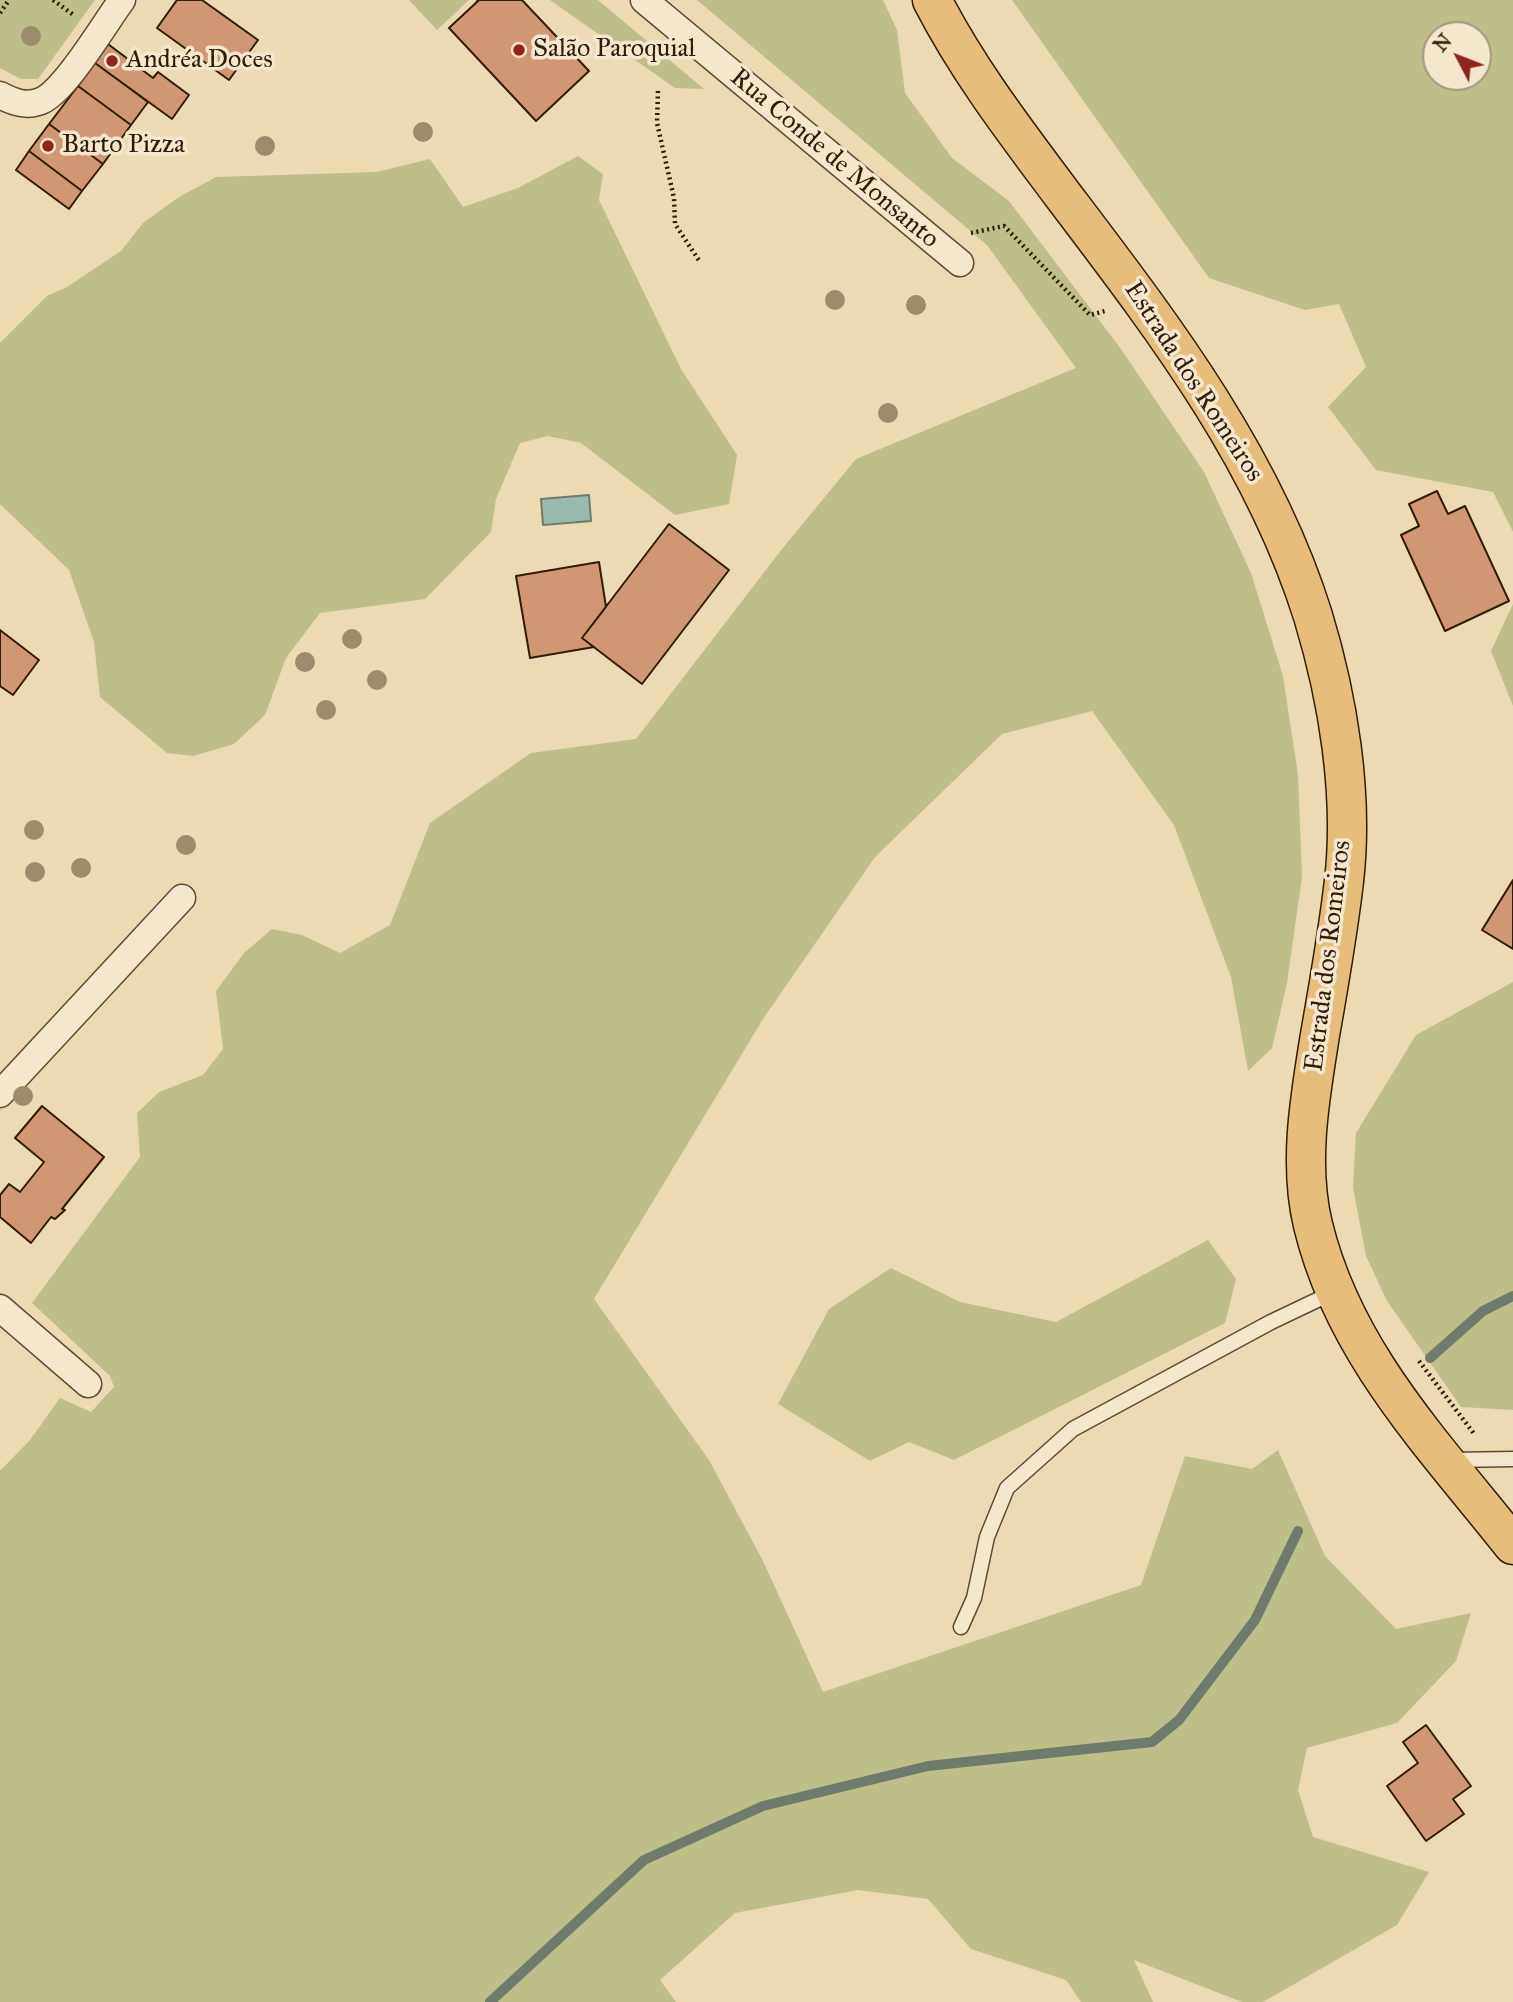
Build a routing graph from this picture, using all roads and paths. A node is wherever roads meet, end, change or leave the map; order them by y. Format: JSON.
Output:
{"nodes":[{"id":1,"x":9,"y":0,"type":"edge"},
{"id":2,"x":121,"y":0,"type":"edge"},
{"id":3,"x":644,"y":0,"type":"edge"},
{"id":4,"x":932,"y":0,"type":"edge"},
{"id":5,"x":0,"y":13,"type":"edge"},
{"id":6,"x":658,"y":91,"type":"dead end"},
{"id":7,"x":0,"y":95,"type":"edge"},
{"id":8,"x":934,"y":241,"type":"junction"},
{"id":9,"x":700,"y":261,"type":"dead end"},
{"id":10,"x":960,"y":263,"type":"dead end"},
{"id":11,"x":1144,"y":302,"type":"junction"},
{"id":12,"x":182,"y":898,"type":"dead end"},
{"id":13,"x":0,"y":1094,"type":"edge"},
{"id":14,"x":1334,"y":1292,"type":"junction"},
{"id":15,"x":0,"y":1308,"type":"edge"},
{"id":16,"x":1416,"y":1357,"type":"dead end"},
{"id":17,"x":88,"y":1384,"type":"dead end"},
{"id":18,"x":1513,"y":1459,"type":"edge"},
{"id":19,"x":1446,"y":1460,"type":"junction"},
{"id":20,"x":1486,"y":1460,"type":"junction"},
{"id":21,"x":1513,"y":1545,"type":"edge"},
{"id":22,"x":961,"y":1626,"type":"dead end"}],
"edges":[{"from":1,"to":5,"type":"path"},
{"from":2,"to":7,"type":"street"},
{"from":3,"to":8,"type":"street","name":"Rua Conde de Monsanto"},
{"from":4,"to":11,"type":"main road","name":"Estrada dos Romeiros"},
{"from":6,"to":9,"type":"path"},
{"from":8,"to":10,"type":"street","name":"Rua Conde de Monsanto"},
{"from":8,"to":11,"type":"path"},
{"from":11,"to":14,"type":"main road","name":"Estrada dos Romeiros"},
{"from":12,"to":13,"type":"street"},
{"from":14,"to":19,"type":"main road","name":"Estrada dos Romeiros"},
{"from":14,"to":22,"type":"lane"},
{"from":15,"to":17,"type":"street"},
{"from":16,"to":20,"type":"path"},
{"from":18,"to":20,"type":"lane"},
{"from":19,"to":20,"type":"lane"},
{"from":19,"to":21,"type":"main road","name":"Estrada dos Romeiros"}]}
